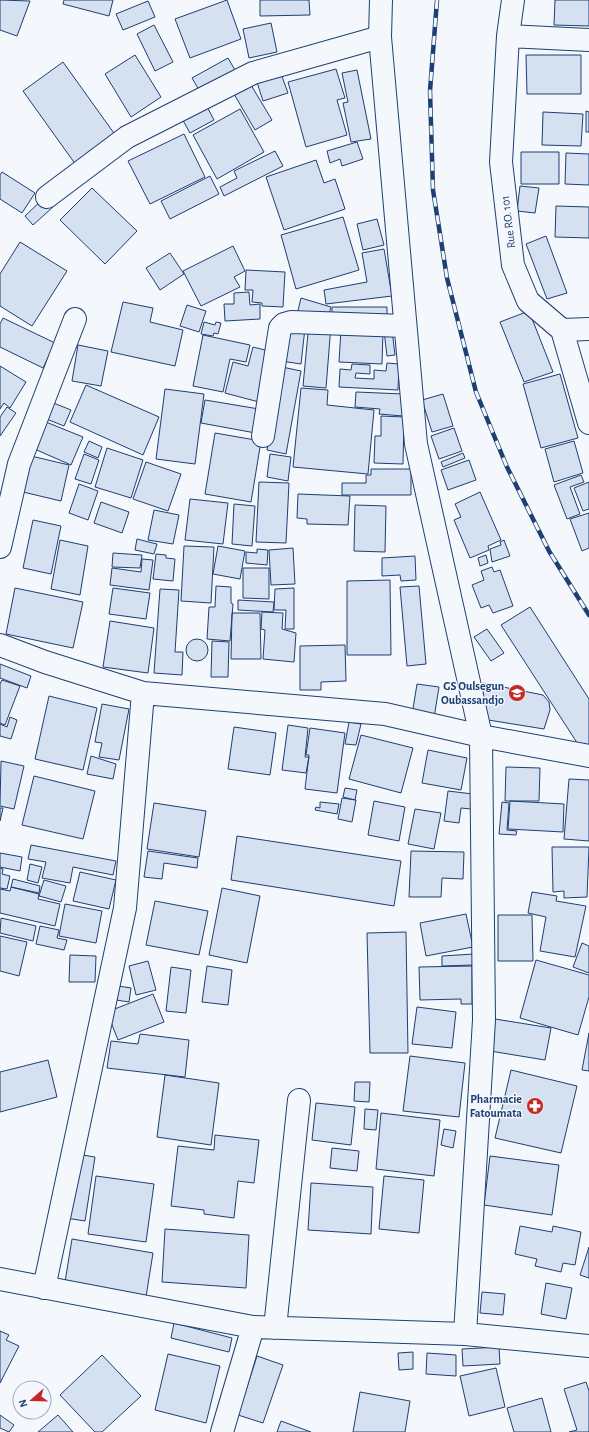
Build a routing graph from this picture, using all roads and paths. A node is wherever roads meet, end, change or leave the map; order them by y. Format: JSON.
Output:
{"nodes":[{"id":1,"x":381,"y":0,"type":"edge"},
{"id":2,"x":513,"y":0,"type":"edge"},
{"id":3,"x":508,"y":36,"type":"junction"},
{"id":4,"x":380,"y":37,"type":"junction"},
{"id":5,"x":589,"y":40,"type":"edge"},
{"id":6,"x":47,"y":197,"type":"dead end"},
{"id":7,"x":75,"y":319,"type":"dead end"},
{"id":8,"x":405,"y":326,"type":"junction"},
{"id":9,"x":589,"y":329,"type":"edge"},
{"id":10,"x":562,"y":330,"type":"junction"},
{"id":11,"x":589,"y":423,"type":"edge"},
{"id":12,"x":263,"y":436,"type":"dead end"},
{"id":13,"x":0,"y":547,"type":"edge"},
{"id":14,"x":0,"y":645,"type":"edge"},
{"id":15,"x":143,"y":693,"type":"junction"},
{"id":16,"x":481,"y":736,"type":"junction"},
{"id":17,"x":589,"y":756,"type":"edge"},
{"id":18,"x":299,"y":1100,"type":"dead end"},
{"id":19,"x":0,"y":1279,"type":"edge"},
{"id":20,"x":44,"y":1288,"type":"junction"},
{"id":21,"x":253,"y":1327,"type":"junction"},
{"id":22,"x":275,"y":1328,"type":"junction"},
{"id":23,"x":465,"y":1334,"type":"junction"},
{"id":24,"x":589,"y":1346,"type":"edge"},
{"id":25,"x":222,"y":1432,"type":"edge"}],
"edges":[{"from":1,"to":4,"type":"street"},
{"from":2,"to":3,"type":"street","name":"Rue RO. 101"},
{"from":3,"to":5,"type":"street"},
{"from":3,"to":10,"type":"street","name":"Rue RO. 101"},
{"from":4,"to":6,"type":"street"},
{"from":4,"to":8,"type":"street"},
{"from":7,"to":13,"type":"street"},
{"from":8,"to":12,"type":"street"},
{"from":8,"to":16,"type":"street"},
{"from":9,"to":10,"type":"street"},
{"from":10,"to":11,"type":"street"},
{"from":14,"to":15,"type":"street"},
{"from":15,"to":16,"type":"street"},
{"from":15,"to":20,"type":"street"},
{"from":16,"to":17,"type":"street"},
{"from":16,"to":23,"type":"street"},
{"from":18,"to":22,"type":"street"},
{"from":19,"to":20,"type":"street"},
{"from":20,"to":21,"type":"street"},
{"from":21,"to":22,"type":"street"},
{"from":21,"to":25,"type":"street"},
{"from":22,"to":23,"type":"street"},
{"from":23,"to":24,"type":"street"}]}
